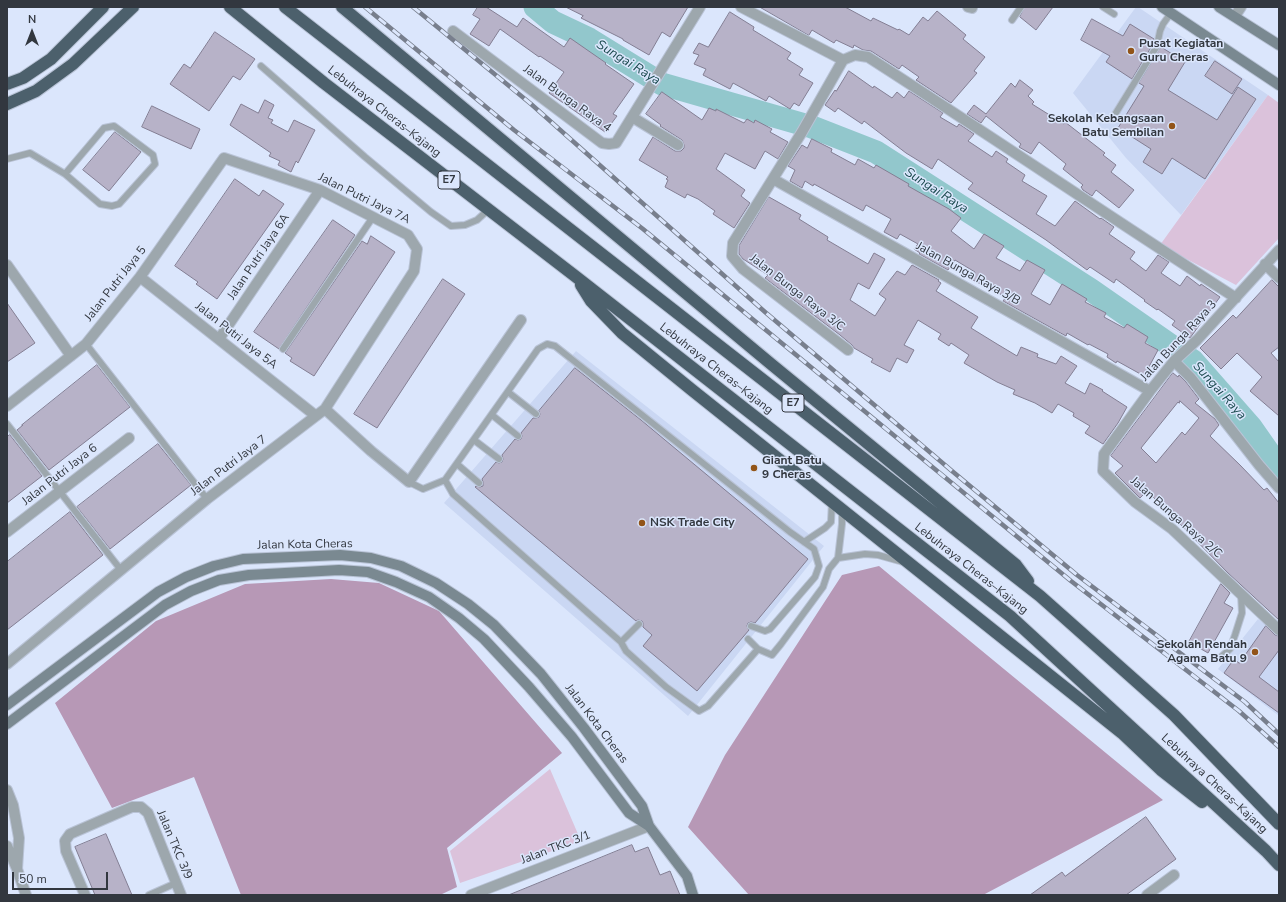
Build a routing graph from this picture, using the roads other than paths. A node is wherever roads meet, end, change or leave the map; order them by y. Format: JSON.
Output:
{"nodes":[{"id":1,"x":103,"y":7,"type":"edge"},
{"id":2,"x":132,"y":7,"type":"edge"},
{"id":3,"x":230,"y":7,"type":"edge"},
{"id":4,"x":285,"y":7,"type":"edge"},
{"id":5,"x":342,"y":7,"type":"edge"},
{"id":6,"x":700,"y":7,"type":"edge"},
{"id":7,"x":741,"y":7,"type":"edge"},
{"id":8,"x":1021,"y":7,"type":"edge"},
{"id":9,"x":1103,"y":7,"type":"edge"},
{"id":10,"x":1162,"y":7,"type":"edge"},
{"id":11,"x":1219,"y":7,"type":"edge"},
{"id":12,"x":1241,"y":7,"type":"edge"},
{"id":13,"x":1171,"y":13,"type":"junction"},
{"id":14,"x":1114,"y":14,"type":"dead end"},
{"id":15,"x":1235,"y":16,"type":"junction"},
{"id":16,"x":1012,"y":20,"type":"dead end"},
{"id":17,"x":453,"y":31,"type":"dead end"},
{"id":18,"x":1279,"y":45,"type":"edge"},
{"id":19,"x":843,"y":60,"type":"junction"},
{"id":20,"x":261,"y":66,"type":"dead end"},
{"id":21,"x":7,"y":84,"type":"edge"},
{"id":22,"x":1279,"y":85,"type":"edge"},
{"id":23,"x":7,"y":104,"type":"edge"},
{"id":24,"x":1114,"y":116,"type":"dead end"},
{"id":25,"x":632,"y":117,"type":"junction"},
{"id":26,"x":678,"y":145,"type":"dead end"},
{"id":27,"x":7,"y":158,"type":"edge"},
{"id":28,"x":224,"y":158,"type":"joint"},
{"id":29,"x":65,"y":174,"type":"junction"},
{"id":30,"x":773,"y":179,"type":"junction"},
{"id":31,"x":320,"y":190,"type":"junction"},
{"id":32,"x":488,"y":210,"type":"junction"},
{"id":33,"x":373,"y":217,"type":"junction"},
{"id":34,"x":417,"y":249,"type":"joint"},
{"id":35,"x":1279,"y":250,"type":"edge"},
{"id":36,"x":1265,"y":264,"type":"junction"},
{"id":37,"x":7,"y":265,"type":"edge"},
{"id":38,"x":575,"y":276,"type":"junction"},
{"id":39,"x":140,"y":277,"type":"junction"},
{"id":40,"x":1279,"y":278,"type":"edge"},
{"id":41,"x":1236,"y":298,"type":"junction"},
{"id":42,"x":522,"y":320,"type":"dead end"},
{"id":43,"x":219,"y":339,"type":"junction"},
{"id":44,"x":86,"y":344,"type":"junction"},
{"id":45,"x":283,"y":349,"type":"dead end"},
{"id":46,"x":848,"y":350,"type":"dead end"},
{"id":47,"x":71,"y":356,"type":"junction"},
{"id":48,"x":1174,"y":361,"type":"junction"},
{"id":49,"x":1150,"y":391,"type":"junction"},
{"id":50,"x":508,"y":392,"type":"junction"},
{"id":51,"x":7,"y":406,"type":"edge"},
{"id":52,"x":325,"y":409,"type":"junction"},
{"id":53,"x":536,"y":414,"type":"dead end"},
{"id":54,"x":492,"y":415,"type":"junction"},
{"id":55,"x":316,"y":416,"type":"junction"},
{"id":56,"x":7,"y":424,"type":"edge"},
{"id":57,"x":518,"y":436,"type":"dead end"},
{"id":58,"x":129,"y":438,"type":"dead end"},
{"id":59,"x":474,"y":440,"type":"junction"},
{"id":60,"x":1104,"y":454,"type":"joint"},
{"id":61,"x":498,"y":459,"type":"dead end"},
{"id":62,"x":457,"y":464,"type":"junction"},
{"id":63,"x":445,"y":480,"type":"junction"},
{"id":64,"x":409,"y":482,"type":"junction"},
{"id":65,"x":479,"y":482,"type":"dead end"},
{"id":66,"x":1279,"y":488,"type":"edge"},
{"id":67,"x":60,"y":492,"type":"junction"},
{"id":68,"x":207,"y":499,"type":"junction"},
{"id":69,"x":837,"y":506,"type":"junction"},
{"id":70,"x":7,"y":532,"type":"edge"},
{"id":71,"x":804,"y":542,"type":"junction"},
{"id":72,"x":838,"y":558,"type":"junction"},
{"id":73,"x":910,"y":565,"type":"junction"},
{"id":74,"x":829,"y":569,"type":"junction"},
{"id":75,"x":121,"y":570,"type":"junction"},
{"id":76,"x":815,"y":577,"type":"junction"},
{"id":77,"x":1241,"y":594,"type":"junction"},
{"id":78,"x":1040,"y":596,"type":"junction"},
{"id":79,"x":639,"y":624,"type":"dead end"},
{"id":80,"x":751,"y":626,"type":"dead end"},
{"id":81,"x":1279,"y":630,"type":"edge"},
{"id":82,"x":748,"y":639,"type":"dead end"},
{"id":83,"x":621,"y":642,"type":"junction"},
{"id":84,"x":758,"y":649,"type":"junction"},
{"id":85,"x":1221,"y":657,"type":"dead end"},
{"id":86,"x":7,"y":664,"type":"edge"},
{"id":87,"x":7,"y":705,"type":"edge"},
{"id":88,"x":7,"y":724,"type":"edge"},
{"id":89,"x":7,"y":790,"type":"edge"},
{"id":90,"x":1279,"y":824,"type":"edge"},
{"id":91,"x":649,"y":826,"type":"junction"},
{"id":92,"x":7,"y":846,"type":"edge"},
{"id":93,"x":1266,"y":852,"type":"junction"},
{"id":94,"x":1279,"y":865,"type":"edge"},
{"id":95,"x":17,"y":869,"type":"junction"},
{"id":96,"x":1174,"y":875,"type":"dead end"},
{"id":97,"x":176,"y":882,"type":"junction"},
{"id":98,"x":485,"y":892,"type":"edge"},
{"id":99,"x":26,"y":895,"type":"edge"},
{"id":100,"x":85,"y":895,"type":"edge"},
{"id":101,"x":148,"y":895,"type":"edge"},
{"id":102,"x":181,"y":895,"type":"edge"},
{"id":103,"x":471,"y":895,"type":"edge"},
{"id":104,"x":693,"y":895,"type":"edge"},
{"id":105,"x":1147,"y":895,"type":"edge"}],
"edges":[{"from":1,"to":21,"type":"highway"},
{"from":2,"to":23,"type":"highway"},
{"from":3,"to":32,"type":"highway","name":"Lebuhraya Cheras–Kajang","number":"E7"},
{"from":4,"to":78,"type":"highway","name":"Lebuhraya Cheras–Kajang","number":"E7"},
{"from":5,"to":78,"type":"highway"},
{"from":6,"to":25,"type":"street","name":"Jalan Bunga Raya 4"},
{"from":7,"to":19,"type":"street"},
{"from":8,"to":16,"type":"lane"},
{"from":9,"to":14,"type":"lane"},
{"from":10,"to":13,"type":"street"},
{"from":11,"to":15,"type":"street"},
{"from":12,"to":15,"type":"street"},
{"from":13,"to":22,"type":"street"},
{"from":13,"to":24,"type":"lane"},
{"from":15,"to":18,"type":"street"},
{"from":17,"to":25,"type":"street","name":"Jalan Bunga Raya 4"},
{"from":19,"to":30,"type":"street"},
{"from":19,"to":41,"type":"street"},
{"from":20,"to":32,"type":"lane"},
{"from":25,"to":26,"type":"street"},
{"from":27,"to":29,"type":"lane"},
{"from":28,"to":31,"type":"street","name":"Jalan Putri Jaya 7A"},
{"from":28,"to":39,"type":"street","name":"Jalan Putri Jaya 5"},
{"from":29,"to":29,"type":"lane"},
{"from":30,"to":46,"type":"street","name":"Jalan Bunga Raya 3/C"},
{"from":30,"to":49,"type":"street","name":"Jalan Bunga Raya 3/B"},
{"from":31,"to":33,"type":"street","name":"Jalan Putri Jaya 7A"},
{"from":31,"to":43,"type":"street","name":"Jalan Putri Jaya 6A"},
{"from":32,"to":38,"type":"highway","name":"Lebuhraya Cheras–Kajang","number":"E7"},
{"from":33,"to":34,"type":"street","name":"Jalan Putri Jaya 7A"},
{"from":33,"to":45,"type":"lane"},
{"from":34,"to":52,"type":"street","name":"Jalan Putri Jaya 7"},
{"from":35,"to":36,"type":"street","name":"Jalan Bunga Raya 3"},
{"from":36,"to":40,"type":"street"},
{"from":36,"to":41,"type":"street","name":"Jalan Bunga Raya 3"},
{"from":37,"to":47,"type":"street"},
{"from":38,"to":69,"type":"highway"},
{"from":38,"to":93,"type":"highway","name":"Lebuhraya Cheras–Kajang","number":"E7"},
{"from":39,"to":43,"type":"street","name":"Jalan Putri Jaya 5A"},
{"from":39,"to":44,"type":"street","name":"Jalan Putri Jaya 5"},
{"from":41,"to":48,"type":"street","name":"Jalan Bunga Raya 3"},
{"from":42,"to":64,"type":"street"},
{"from":43,"to":55,"type":"street","name":"Jalan Putri Jaya 5A"},
{"from":44,"to":47,"type":"street","name":"Jalan Putri Jaya 5"},
{"from":44,"to":68,"type":"lane"},
{"from":47,"to":51,"type":"street","name":"Jalan Putri Jaya 5"},
{"from":48,"to":49,"type":"street","name":"Jalan Bunga Raya 3"},
{"from":48,"to":66,"type":"street"},
{"from":49,"to":60,"type":"street","name":"Jalan Bunga Raya 3"},
{"from":50,"to":53,"type":"lane"},
{"from":50,"to":54,"type":"lane"},
{"from":50,"to":71,"type":"lane"},
{"from":52,"to":55,"type":"street","name":"Jalan Putri Jaya 7"},
{"from":52,"to":64,"type":"street"},
{"from":54,"to":57,"type":"lane"},
{"from":54,"to":59,"type":"lane"},
{"from":55,"to":68,"type":"street","name":"Jalan Putri Jaya 7"},
{"from":56,"to":67,"type":"lane"},
{"from":58,"to":67,"type":"street","name":"Jalan Putri Jaya 6"},
{"from":59,"to":61,"type":"lane"},
{"from":59,"to":62,"type":"lane"},
{"from":60,"to":77,"type":"street","name":"Jalan Bunga Raya 2/C"},
{"from":62,"to":63,"type":"lane"},
{"from":62,"to":65,"type":"lane"},
{"from":63,"to":64,"type":"lane"},
{"from":63,"to":83,"type":"lane"},
{"from":67,"to":70,"type":"street","name":"Jalan Putri Jaya 6"},
{"from":67,"to":75,"type":"lane"},
{"from":68,"to":75,"type":"street","name":"Jalan Putri Jaya 7"},
{"from":69,"to":71,"type":"lane"},
{"from":69,"to":72,"type":"lane"},
{"from":69,"to":73,"type":"highway"},
{"from":71,"to":76,"type":"lane"},
{"from":72,"to":73,"type":"lane"},
{"from":72,"to":74,"type":"lane"},
{"from":73,"to":93,"type":"highway"},
{"from":74,"to":76,"type":"lane"},
{"from":74,"to":84,"type":"lane"},
{"from":75,"to":86,"type":"street","name":"Jalan Putri Jaya 7"},
{"from":76,"to":80,"type":"lane"},
{"from":77,"to":81,"type":"street","name":"Jalan Bunga Raya 2/C"},
{"from":77,"to":85,"type":"lane"},
{"from":78,"to":90,"type":"highway","name":"Lebuhraya Cheras–Kajang","number":"E7"},
{"from":79,"to":83,"type":"lane"},
{"from":82,"to":84,"type":"lane"},
{"from":83,"to":84,"type":"lane"},
{"from":87,"to":91,"type":"street","name":"Jalan Kota Cheras"},
{"from":88,"to":91,"type":"street","name":"Jalan Kota Cheras"},
{"from":89,"to":95,"type":"street"},
{"from":91,"to":98,"type":"street","name":"Jalan TKC 3/1"},
{"from":91,"to":104,"type":"street","name":"Jalan Kota Cheras"},
{"from":92,"to":95,"type":"street"},
{"from":93,"to":94,"type":"highway","name":"Lebuhraya Cheras–Kajang","number":"E7"},
{"from":95,"to":99,"type":"street"},
{"from":96,"to":105,"type":"street"},
{"from":97,"to":100,"type":"street","name":"Jalan TKC 3/9"},
{"from":97,"to":101,"type":"lane"},
{"from":97,"to":102,"type":"street","name":"Jalan TKC 3/9"},
{"from":98,"to":103,"type":"street","name":"Jalan TKC 3/1"}]}
